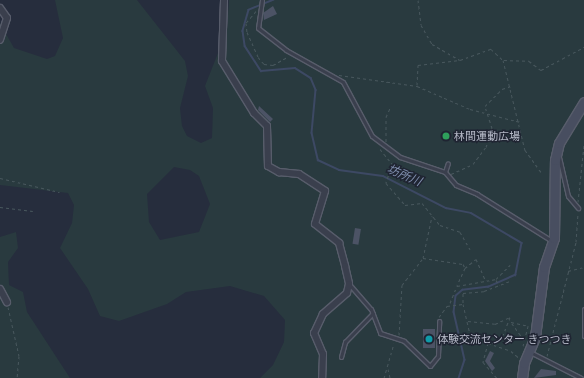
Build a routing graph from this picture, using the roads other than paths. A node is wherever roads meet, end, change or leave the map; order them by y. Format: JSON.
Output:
{"nodes":[{"id":1,"x":224,"y":0,"type":"edge"},
{"id":2,"x":262,"y":1,"type":"edge"},
{"id":3,"x":0,"y":8,"type":"edge"},
{"id":4,"x":0,"y":40,"type":"edge"},
{"id":5,"x":584,"y":102,"type":"edge"},
{"id":6,"x":557,"y":151,"type":"junction"},
{"id":7,"x":448,"y":164,"type":"dead end"},
{"id":8,"x":446,"y":174,"type":"junction"},
{"id":9,"x":578,"y":208,"type":"dead end"},
{"id":10,"x":553,"y":242,"type":"junction"},
{"id":11,"x":349,"y":284,"type":"junction"},
{"id":12,"x":0,"y":289,"type":"edge"},
{"id":13,"x":7,"y":302,"type":"road end"},
{"id":14,"x":584,"y":309,"type":"edge"},
{"id":15,"x":373,"y":313,"type":"junction"},
{"id":16,"x":439,"y":321,"type":"road end"},
{"id":17,"x":584,"y":336,"type":"edge"},
{"id":18,"x":528,"y":352,"type":"junction"},
{"id":19,"x":341,"y":357,"type":"dead end"},
{"id":20,"x":322,"y":378,"type":"edge"},
{"id":21,"x":522,"y":378,"type":"edge"},
{"id":22,"x":580,"y":378,"type":"edge"}],
"edges":[{"from":1,"to":11,"type":"street"},
{"from":2,"to":8,"type":"lane"},
{"from":3,"to":4,"type":"street"},
{"from":5,"to":6,"type":"street"},
{"from":6,"to":9,"type":"lane"},
{"from":6,"to":10,"type":"street"},
{"from":7,"to":8,"type":"lane"},
{"from":8,"to":10,"type":"lane"},
{"from":10,"to":18,"type":"street"},
{"from":11,"to":15,"type":"lane"},
{"from":11,"to":20,"type":"street"},
{"from":12,"to":13,"type":"street"},
{"from":14,"to":17,"type":"lane"},
{"from":15,"to":16,"type":"lane"},
{"from":15,"to":19,"type":"lane"},
{"from":18,"to":21,"type":"street"},
{"from":18,"to":22,"type":"lane"}]}
